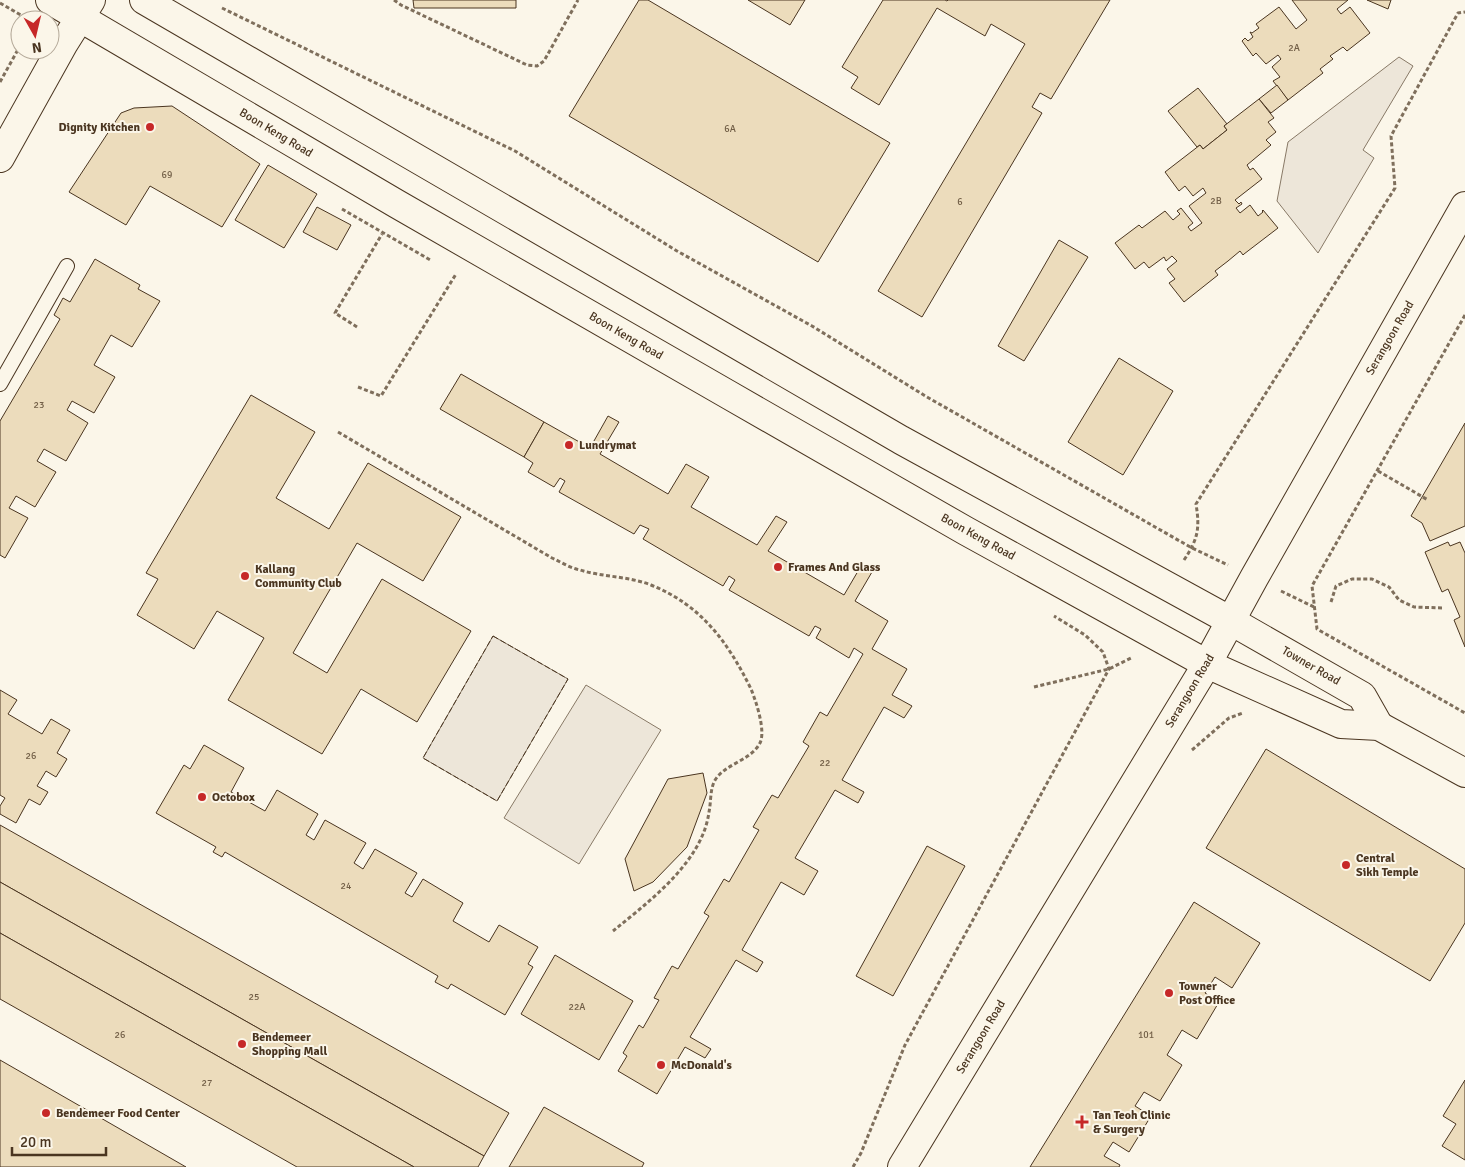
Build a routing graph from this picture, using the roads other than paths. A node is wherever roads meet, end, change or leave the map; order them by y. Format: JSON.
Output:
{"nodes":[{"id":1,"x":50,"y":0,"type":"edge"},
{"id":2,"x":144,"y":0,"type":"edge"},
{"id":3,"x":85,"y":8,"type":"edge"},
{"id":4,"x":0,"y":158,"type":"edge"},
{"id":5,"x":1465,"y":206,"type":"edge"},
{"id":6,"x":67,"y":266,"type":"dead end"},
{"id":7,"x":0,"y":384,"type":"edge"},
{"id":8,"x":1230,"y":621,"type":"junction"},
{"id":9,"x":1207,"y":664,"type":"junction"},
{"id":10,"x":1379,"y":726,"type":"junction"},
{"id":11,"x":1465,"y":773,"type":"edge"},
{"id":12,"x":902,"y":1167,"type":"edge"}],
"edges":[{"from":1,"to":3,"type":"main road","name":"Boon Keng Road"},
{"from":2,"to":8,"type":"main road"},
{"from":3,"to":4,"type":"main road"},
{"from":3,"to":9,"type":"main road","name":"Boon Keng Road"},
{"from":5,"to":8,"type":"main road","name":"Serangoon Road"},
{"from":6,"to":7,"type":"lane"},
{"from":8,"to":9,"type":"main road","name":"Serangoon Road"},
{"from":8,"to":10,"type":"main road","name":"Towner Road"},
{"from":9,"to":10,"type":"main road"},
{"from":9,"to":12,"type":"main road","name":"Serangoon Road"},
{"from":10,"to":11,"type":"main road"}]}
